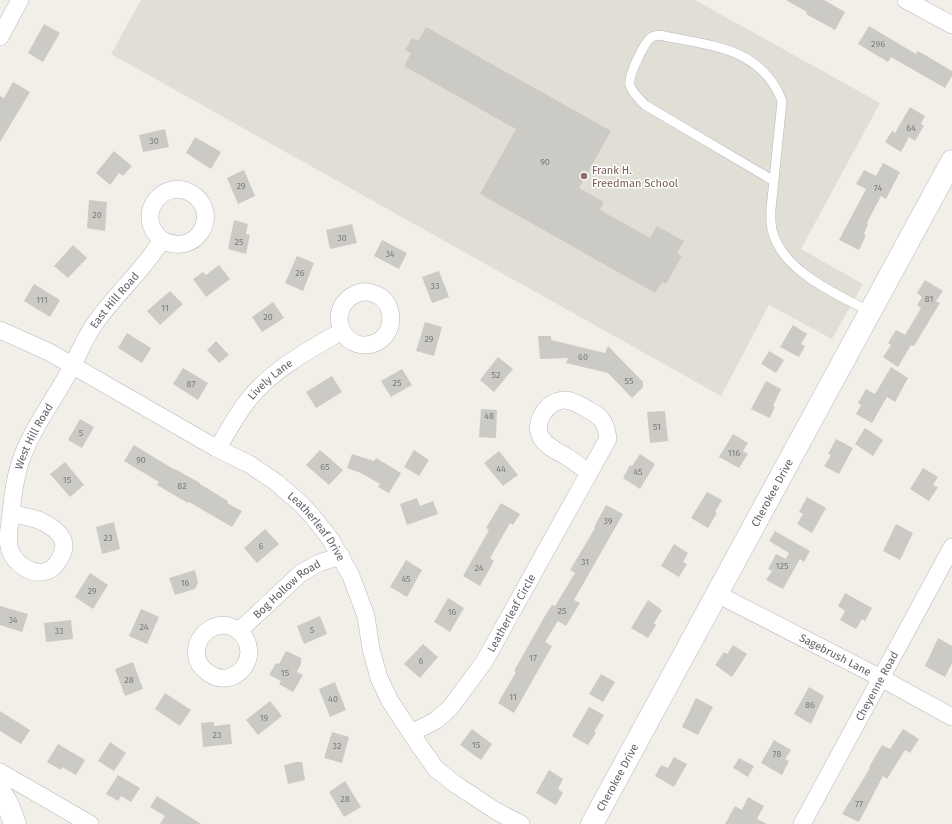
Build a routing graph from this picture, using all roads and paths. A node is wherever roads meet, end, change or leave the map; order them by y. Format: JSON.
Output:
{"nodes":[{"id":1,"x":20,"y":0,"type":"edge"},
{"id":2,"x":906,"y":0,"type":"edge"},
{"id":3,"x":952,"y":25,"type":"edge"},
{"id":4,"x":0,"y":36,"type":"edge"},
{"id":5,"x":952,"y":161,"type":"edge"},
{"id":6,"x":774,"y":181,"type":"junction"},
{"id":7,"x":162,"y":240,"type":"dead end"},
{"id":8,"x":870,"y":312,"type":"junction"},
{"id":9,"x":0,"y":330,"type":"edge"},
{"id":10,"x":342,"y":331,"type":"dead end"},
{"id":11,"x":73,"y":365,"type":"junction"},
{"id":12,"x":218,"y":448,"type":"junction"},
{"id":13,"x":589,"y":472,"type":"junction"},
{"id":14,"x":11,"y":513,"type":"dead end"},
{"id":15,"x":952,"y":547,"type":"edge"},
{"id":16,"x":340,"y":556,"type":"junction"},
{"id":17,"x":717,"y":594,"type":"junction"},
{"id":18,"x":239,"y":630,"type":"dead end"},
{"id":19,"x":882,"y":678,"type":"junction"},
{"id":20,"x":952,"y":717,"type":"edge"},
{"id":21,"x":410,"y":733,"type":"junction"},
{"id":22,"x":0,"y":772,"type":"edge"},
{"id":23,"x":0,"y":792,"type":"edge"},
{"id":24,"x":15,"y":824,"type":"edge"},
{"id":25,"x":90,"y":824,"type":"edge"},
{"id":26,"x":520,"y":824,"type":"edge"},
{"id":27,"x":592,"y":824,"type":"edge"},
{"id":28,"x":802,"y":824,"type":"edge"}],
"edges":[{"from":1,"to":4,"type":"street"},
{"from":2,"to":3,"type":"street"},
{"from":5,"to":8,"type":"street","name":"Cherokee Drive"},
{"from":6,"to":6,"type":"lane"},
{"from":6,"to":8,"type":"lane"},
{"from":7,"to":11,"type":"street","name":"East Hill Road"},
{"from":8,"to":17,"type":"street","name":"Cherokee Drive"},
{"from":9,"to":11,"type":"street","name":"Leatherleaf Drive"},
{"from":10,"to":12,"type":"street","name":"Lively Lane"},
{"from":11,"to":12,"type":"street","name":"Leatherleaf Drive"},
{"from":11,"to":14,"type":"street","name":"West Hill Road"},
{"from":12,"to":16,"type":"street","name":"Leatherleaf Drive"},
{"from":13,"to":13,"type":"street","name":"Leatherleaf Circle"},
{"from":13,"to":21,"type":"street","name":"Leatherleaf Circle"},
{"from":15,"to":19,"type":"street","name":"Cheyenne Road"},
{"from":16,"to":18,"type":"street","name":"Bog Hollow Road"},
{"from":16,"to":21,"type":"street","name":"Leatherleaf Drive"},
{"from":17,"to":19,"type":"street","name":"Sagebrush Lane"},
{"from":17,"to":27,"type":"street","name":"Cherokee Drive"},
{"from":19,"to":20,"type":"street","name":"Sagebrush Lane"},
{"from":19,"to":28,"type":"street","name":"Cheyenne Road"},
{"from":21,"to":26,"type":"street","name":"Leatherleaf Drive"},
{"from":22,"to":25,"type":"street"},
{"from":23,"to":24,"type":"street"}]}
